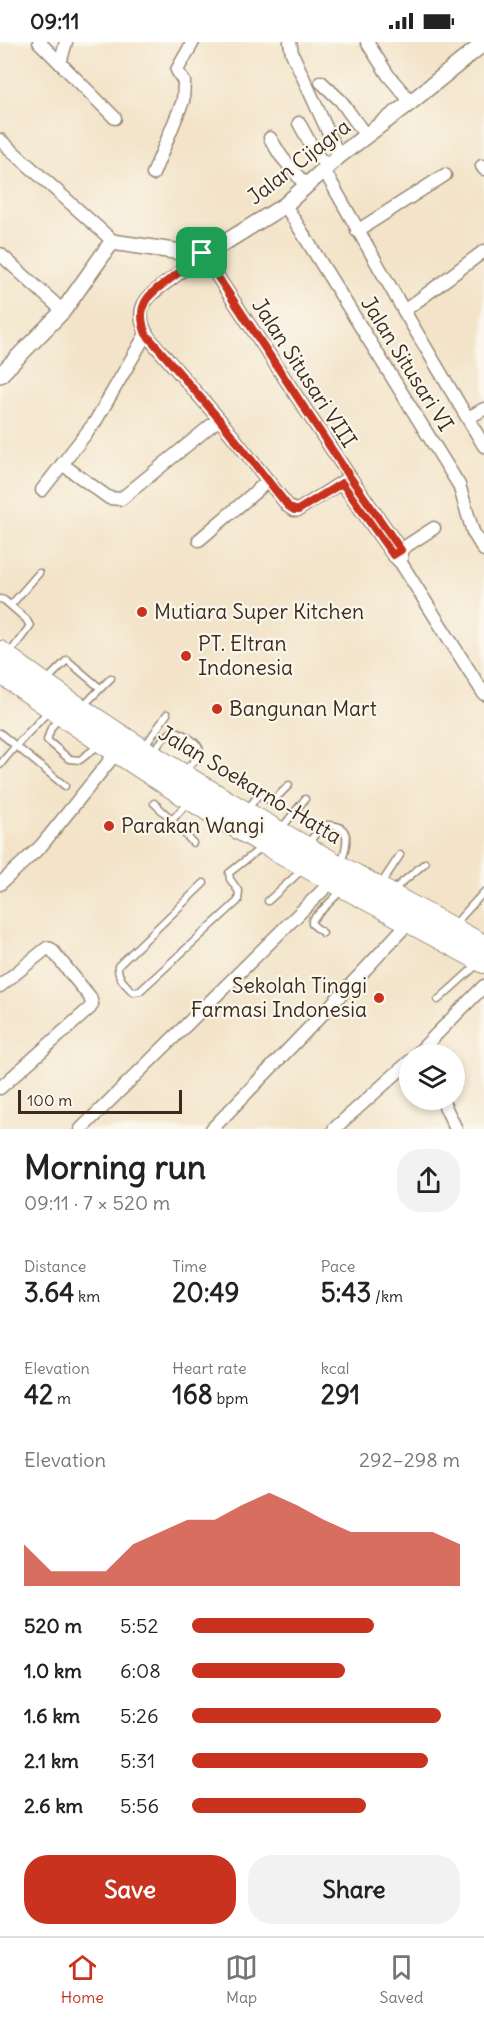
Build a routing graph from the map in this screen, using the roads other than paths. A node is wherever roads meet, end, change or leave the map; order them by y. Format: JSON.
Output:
{"nodes":[{"id":1,"x":39,"y":42,"type":"edge"},
{"id":2,"x":66,"y":42,"type":"edge"},
{"id":3,"x":193,"y":42,"type":"edge"},
{"id":4,"x":290,"y":42,"type":"edge"},
{"id":5,"x":367,"y":42,"type":"edge"},
{"id":6,"x":481,"y":43,"type":"edge"},
{"id":7,"x":60,"y":63,"type":"junction"},
{"id":8,"x":321,"y":82,"type":"dead end"},
{"id":9,"x":411,"y":102,"type":"junction"},
{"id":10,"x":115,"y":118,"type":"dead end"},
{"id":11,"x":299,"y":123,"type":"dead end"},
{"id":12,"x":366,"y":136,"type":"junction"},
{"id":13,"x":270,"y":138,"type":"dead end"},
{"id":14,"x":0,"y":140,"type":"edge"},
{"id":15,"x":339,"y":156,"type":"junction"},
{"id":16,"x":325,"y":168,"type":"junction"},
{"id":17,"x":153,"y":174,"type":"dead end"},
{"id":18,"x":445,"y":176,"type":"dead end"},
{"id":19,"x":306,"y":186,"type":"junction"},
{"id":20,"x":285,"y":205,"type":"junction"},
{"id":21,"x":357,"y":231,"type":"junction"},
{"id":22,"x":126,"y":245,"type":"junction"},
{"id":23,"x":484,"y":251,"type":"edge"},
{"id":24,"x":0,"y":254,"type":"edge"},
{"id":25,"x":199,"y":254,"type":"junction"},
{"id":26,"x":63,"y":311,"type":"junction"},
{"id":27,"x":404,"y":311,"type":"junction"},
{"id":28,"x":146,"y":334,"type":"junction"},
{"id":29,"x":0,"y":375,"type":"edge"},
{"id":30,"x":484,"y":409,"type":"edge"},
{"id":31,"x":468,"y":418,"type":"junction"},
{"id":32,"x":219,"y":419,"type":"junction"},
{"id":33,"x":484,"y":446,"type":"edge"},
{"id":34,"x":62,"y":464,"type":"junction"},
{"id":35,"x":346,"y":480,"type":"junction"},
{"id":36,"x":267,"y":481,"type":"junction"},
{"id":37,"x":42,"y":490,"type":"dead end"},
{"id":38,"x":434,"y":528,"type":"dead end"},
{"id":39,"x":199,"y":540,"type":"dead end"},
{"id":40,"x":484,"y":550,"type":"edge"},
{"id":41,"x":398,"y":556,"type":"junction"},
{"id":42,"x":39,"y":573,"type":"dead end"},
{"id":43,"x":0,"y":599,"type":"edge"},
{"id":44,"x":10,"y":605,"type":"junction"},
{"id":45,"x":2,"y":666,"type":"edge"},
{"id":46,"x":111,"y":678,"type":"dead end"},
{"id":47,"x":44,"y":682,"type":"junction"},
{"id":48,"x":100,"y":688,"type":"junction"},
{"id":49,"x":484,"y":694,"type":"edge"},
{"id":50,"x":81,"y":708,"type":"junction"},
{"id":51,"x":56,"y":712,"type":"junction"},
{"id":52,"x":167,"y":714,"type":"dead end"},
{"id":53,"x":0,"y":733,"type":"edge"},
{"id":54,"x":14,"y":745,"type":"junction"},
{"id":55,"x":109,"y":748,"type":"junction"},
{"id":56,"x":147,"y":752,"type":"junction"},
{"id":57,"x":0,"y":765,"type":"edge"},
{"id":58,"x":182,"y":774,"type":"junction"},
{"id":59,"x":289,"y":785,"type":"dead end"},
{"id":60,"x":65,"y":786,"type":"dead end"},
{"id":61,"x":305,"y":799,"type":"dead end"},
{"id":62,"x":190,"y":800,"type":"junction"},
{"id":63,"x":154,"y":803,"type":"dead end"},
{"id":64,"x":245,"y":813,"type":"junction"},
{"id":65,"x":172,"y":820,"type":"junction"},
{"id":66,"x":272,"y":838,"type":"junction"},
{"id":67,"x":194,"y":843,"type":"dead end"},
{"id":68,"x":305,"y":847,"type":"junction"},
{"id":69,"x":400,"y":855,"type":"dead end"},
{"id":70,"x":425,"y":862,"type":"dead end"},
{"id":71,"x":305,"y":867,"type":"junction"},
{"id":72,"x":339,"y":878,"type":"junction"},
{"id":73,"x":204,"y":883,"type":"dead end"},
{"id":74,"x":0,"y":884,"type":"edge"},
{"id":75,"x":384,"y":891,"type":"junction"},
{"id":76,"x":484,"y":892,"type":"edge"},
{"id":77,"x":268,"y":901,"type":"dead end"},
{"id":78,"x":409,"y":922,"type":"junction"},
{"id":79,"x":452,"y":927,"type":"junction"},
{"id":80,"x":323,"y":933,"type":"dead end"},
{"id":81,"x":483,"y":956,"type":"edge"},
{"id":82,"x":0,"y":986,"type":"edge"},
{"id":83,"x":484,"y":986,"type":"edge"},
{"id":84,"x":438,"y":1000,"type":"dead end"},
{"id":85,"x":428,"y":1044,"type":"edge"},
{"id":86,"x":399,"y":1071,"type":"edge"},
{"id":87,"x":0,"y":1088,"type":"edge"},
{"id":88,"x":447,"y":1110,"type":"edge"},
{"id":89,"x":81,"y":1129,"type":"edge"},
{"id":90,"x":212,"y":1129,"type":"edge"},
{"id":91,"x":333,"y":1129,"type":"edge"},
{"id":92,"x":456,"y":1129,"type":"edge"}],
"edges":[{"from":1,"to":7,"type":"street"},
{"from":2,"to":7,"type":"street"},
{"from":3,"to":17,"type":"street"},
{"from":4,"to":15,"type":"street"},
{"from":5,"to":9,"type":"street"},
{"from":6,"to":9,"type":"street","name":"Jalan Cijagra"},
{"from":7,"to":10,"type":"street"},
{"from":8,"to":12,"type":"street"},
{"from":9,"to":12,"type":"street","name":"Jalan Cijagra"},
{"from":11,"to":16,"type":"street"},
{"from":12,"to":15,"type":"street","name":"Jalan Cijagra"},
{"from":13,"to":19,"type":"street"},
{"from":14,"to":22,"type":"street"},
{"from":15,"to":16,"type":"street","name":"Jalan Cijagra"},
{"from":16,"to":19,"type":"street","name":"Jalan Cijagra"},
{"from":16,"to":21,"type":"street"},
{"from":18,"to":21,"type":"street"},
{"from":19,"to":20,"type":"street","name":"Jalan Cijagra"},
{"from":20,"to":25,"type":"street","name":"Jalan Cijagra"},
{"from":20,"to":40,"type":"street","name":"Jalan Situsari VI"},
{"from":21,"to":27,"type":"street"},
{"from":22,"to":25,"type":"street"},
{"from":22,"to":26,"type":"street"},
{"from":23,"to":27,"type":"street"},
{"from":24,"to":26,"type":"street"},
{"from":25,"to":28,"type":"street"},
{"from":25,"to":35,"type":"street","name":"Jalan Situsari VIII"},
{"from":26,"to":29,"type":"street"},
{"from":27,"to":31,"type":"street"},
{"from":28,"to":32,"type":"street","name":"Jalan Situsari VIII"},
{"from":28,"to":34,"type":"street"},
{"from":30,"to":31,"type":"street"},
{"from":31,"to":33,"type":"street"},
{"from":32,"to":34,"type":"street"},
{"from":32,"to":36,"type":"street","name":"Jalan Situsari VIII"},
{"from":34,"to":37,"type":"street"},
{"from":35,"to":36,"type":"street","name":"Jalan Situsari VIII"},
{"from":35,"to":41,"type":"street"},
{"from":36,"to":39,"type":"street"},
{"from":38,"to":41,"type":"street"},
{"from":41,"to":49,"type":"street"},
{"from":42,"to":44,"type":"lane"},
{"from":43,"to":44,"type":"lane"},
{"from":44,"to":45,"type":"lane"},
{"from":45,"to":47,"type":"highway","name":"Jalan Soekarno-Hatta"},
{"from":45,"to":51,"type":"highway","name":"Jalan Soekarno-Hatta"},
{"from":46,"to":48,"type":"lane"},
{"from":47,"to":48,"type":"lane"},
{"from":47,"to":50,"type":"highway","name":"Jalan Soekarno-Hatta"},
{"from":48,"to":50,"type":"lane"},
{"from":50,"to":56,"type":"highway","name":"Jalan Soekarno-Hatta"},
{"from":51,"to":54,"type":"lane"},
{"from":51,"to":55,"type":"highway","name":"Jalan Soekarno-Hatta"},
{"from":51,"to":55,"type":"lane"},
{"from":52,"to":56,"type":"lane"},
{"from":53,"to":54,"type":"lane"},
{"from":54,"to":57,"type":"lane"},
{"from":54,"to":60,"type":"lane"},
{"from":55,"to":62,"type":"highway","name":"Jalan Soekarno-Hatta"},
{"from":55,"to":74,"type":"street"},
{"from":56,"to":58,"type":"highway","name":"Jalan Soekarno-Hatta"},
{"from":56,"to":58,"type":"lane"},
{"from":58,"to":64,"type":"highway","name":"Jalan Soekarno-Hatta"},
{"from":59,"to":64,"type":"lane"},
{"from":61,"to":66,"type":"lane"},
{"from":62,"to":65,"type":"lane"},
{"from":62,"to":66,"type":"highway","name":"Jalan Soekarno-Hatta"},
{"from":63,"to":65,"type":"lane"},
{"from":64,"to":66,"type":"highway","name":"Jalan Soekarno-Hatta"},
{"from":65,"to":67,"type":"lane"},
{"from":66,"to":68,"type":"highway","name":"Jalan Soekarno-Hatta"},
{"from":66,"to":71,"type":"highway","name":"Jalan Soekarno-Hatta"},
{"from":66,"to":73,"type":"lane"},
{"from":68,"to":72,"type":"highway","name":"Jalan Soekarno-Hatta"},
{"from":68,"to":72,"type":"lane"},
{"from":69,"to":75,"type":"lane"},
{"from":70,"to":75,"type":"lane"},
{"from":71,"to":72,"type":"highway","name":"Jalan Soekarno-Hatta"},
{"from":71,"to":77,"type":"lane"},
{"from":72,"to":75,"type":"highway","name":"Jalan Soekarno-Hatta"},
{"from":72,"to":78,"type":"highway","name":"Jalan Soekarno-Hatta"},
{"from":72,"to":80,"type":"lane"},
{"from":72,"to":89,"type":"street"},
{"from":75,"to":79,"type":"highway","name":"Jalan Soekarno-Hatta"},
{"from":76,"to":79,"type":"lane"},
{"from":78,"to":81,"type":"highway","name":"Jalan Soekarno-Hatta"},
{"from":78,"to":90,"type":"street"},
{"from":79,"to":81,"type":"highway","name":"Jalan Soekarno-Hatta"},
{"from":81,"to":84,"type":"lane"},
{"from":82,"to":87,"type":"street"},
{"from":83,"to":85,"type":"street"},
{"from":86,"to":91,"type":"street"},
{"from":88,"to":92,"type":"street"}]}
